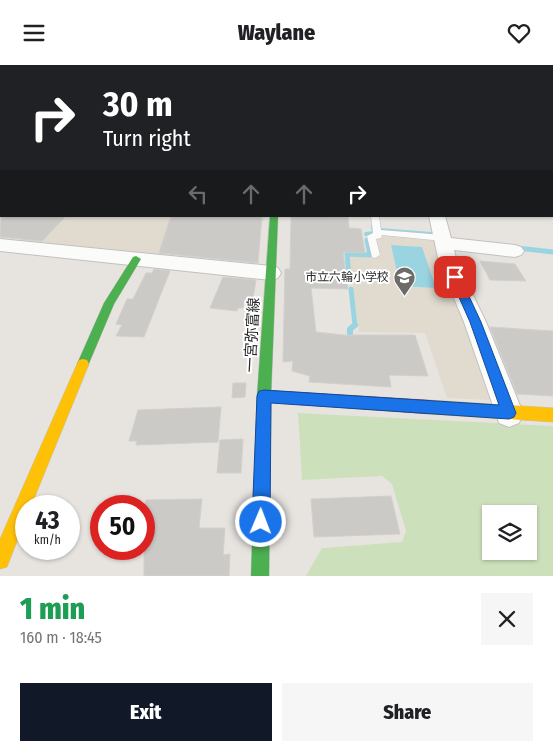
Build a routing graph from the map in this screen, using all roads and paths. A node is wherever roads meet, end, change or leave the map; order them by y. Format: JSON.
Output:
{"nodes":[{"id":1,"x":274,"y":217,"type":"edge"},
{"id":2,"x":375,"y":217,"type":"edge"},
{"id":3,"x":437,"y":217,"type":"edge"},
{"id":4,"x":378,"y":232,"type":"junction"},
{"id":5,"x":443,"y":240,"type":"junction"},
{"id":6,"x":0,"y":245,"type":"edge"},
{"id":7,"x":515,"y":251,"type":"dead end"},
{"id":8,"x":375,"y":255,"type":"dead end"},
{"id":9,"x":136,"y":259,"type":"junction"},
{"id":10,"x":271,"y":273,"type":"junction"},
{"id":11,"x":264,"y":396,"type":"junction"},
{"id":12,"x":509,"y":413,"type":"junction"},
{"id":13,"x":553,"y":415,"type":"edge"},
{"id":14,"x":0,"y":560,"type":"edge"},
{"id":15,"x":260,"y":576,"type":"edge"}],
"edges":[{"from":1,"to":10,"type":"street","name":"一宮弥富線"},
{"from":2,"to":4,"type":"lane"},
{"from":3,"to":5,"type":"street"},
{"from":4,"to":5,"type":"lane"},
{"from":4,"to":8,"type":"lane"},
{"from":5,"to":7,"type":"street"},
{"from":5,"to":12,"type":"street"},
{"from":6,"to":9,"type":"street"},
{"from":9,"to":10,"type":"street"},
{"from":9,"to":14,"type":"street"},
{"from":10,"to":11,"type":"street","name":"一宮弥富線"},
{"from":11,"to":12,"type":"street"},
{"from":11,"to":15,"type":"street","name":"一宮弥富線"},
{"from":12,"to":13,"type":"street"}]}
